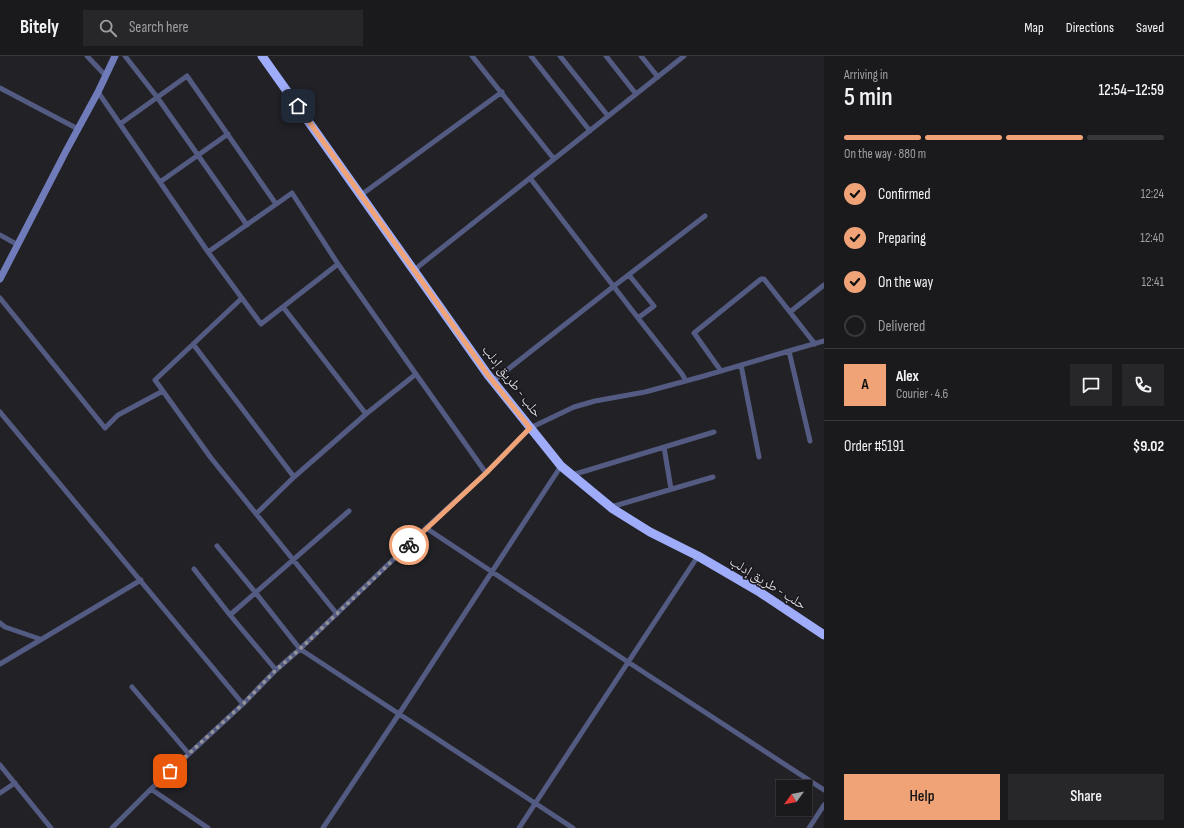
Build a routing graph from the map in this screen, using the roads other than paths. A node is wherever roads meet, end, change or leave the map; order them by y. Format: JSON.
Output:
{"nodes":[{"id":1,"x":87,"y":56,"type":"edge"},
{"id":2,"x":115,"y":56,"type":"edge"},
{"id":3,"x":125,"y":56,"type":"edge"},
{"id":4,"x":262,"y":56,"type":"edge"},
{"id":5,"x":472,"y":56,"type":"edge"},
{"id":6,"x":530,"y":56,"type":"edge"},
{"id":7,"x":560,"y":56,"type":"edge"},
{"id":8,"x":606,"y":56,"type":"edge"},
{"id":9,"x":641,"y":56,"type":"edge"},
{"id":10,"x":684,"y":56,"type":"edge"},
{"id":11,"x":105,"y":75,"type":"junction"},
{"id":12,"x":658,"y":77,"type":"junction"},
{"id":13,"x":0,"y":88,"type":"edge"},
{"id":14,"x":98,"y":92,"type":"junction"},
{"id":15,"x":502,"y":92,"type":"junction"},
{"id":16,"x":636,"y":94,"type":"junction"},
{"id":17,"x":157,"y":97,"type":"junction"},
{"id":18,"x":608,"y":116,"type":"junction"},
{"id":19,"x":120,"y":124,"type":"junction"},
{"id":20,"x":78,"y":129,"type":"junction"},
{"id":21,"x":590,"y":131,"type":"junction"},
{"id":22,"x":228,"y":134,"type":"junction"},
{"id":23,"x":198,"y":155,"type":"junction"},
{"id":24,"x":554,"y":159,"type":"junction"},
{"id":25,"x":530,"y":178,"type":"junction"},
{"id":26,"x":160,"y":182,"type":"junction"},
{"id":27,"x":361,"y":195,"type":"junction"},
{"id":28,"x":276,"y":204,"type":"junction"},
{"id":29,"x":705,"y":216,"type":"dead end"},
{"id":30,"x":247,"y":225,"type":"junction"},
{"id":31,"x":0,"y":235,"type":"edge"},
{"id":32,"x":18,"y":245,"type":"junction"},
{"id":33,"x":208,"y":252,"type":"junction"},
{"id":34,"x":338,"y":264,"type":"junction"},
{"id":35,"x":415,"y":271,"type":"junction"},
{"id":36,"x":629,"y":275,"type":"junction"},
{"id":37,"x":0,"y":279,"type":"edge"},
{"id":38,"x":824,"y":285,"type":"edge"},
{"id":39,"x":614,"y":286,"type":"junction"},
{"id":40,"x":0,"y":298,"type":"edge"},
{"id":41,"x":242,"y":298,"type":"junction"},
{"id":42,"x":283,"y":307,"type":"junction"},
{"id":43,"x":790,"y":312,"type":"junction"},
{"id":44,"x":638,"y":318,"type":"junction"},
{"id":45,"x":824,"y":341,"type":"edge"},
{"id":46,"x":193,"y":344,"type":"junction"},
{"id":47,"x":815,"y":344,"type":"junction"},
{"id":48,"x":789,"y":351,"type":"junction"},
{"id":49,"x":741,"y":365,"type":"junction"},
{"id":50,"x":721,"y":372,"type":"junction"},
{"id":51,"x":416,"y":374,"type":"junction"},
{"id":52,"x":493,"y":381,"type":"junction"},
{"id":53,"x":686,"y":381,"type":"junction"},
{"id":54,"x":164,"y":391,"type":"junction"},
{"id":55,"x":0,"y":412,"type":"edge"},
{"id":56,"x":366,"y":414,"type":"junction"},
{"id":57,"x":530,"y":428,"type":"junction"},
{"id":58,"x":714,"y":432,"type":"dead end"},
{"id":59,"x":810,"y":441,"type":"dead end"},
{"id":60,"x":664,"y":447,"type":"junction"},
{"id":61,"x":759,"y":457,"type":"dead end"},
{"id":62,"x":561,"y":466,"type":"junction"},
{"id":63,"x":486,"y":473,"type":"junction"},
{"id":64,"x":572,"y":475,"type":"junction"},
{"id":65,"x":294,"y":477,"type":"junction"},
{"id":66,"x":713,"y":477,"type":"dead end"},
{"id":67,"x":671,"y":489,"type":"junction"},
{"id":68,"x":611,"y":507,"type":"junction"},
{"id":69,"x":349,"y":511,"type":"dead end"},
{"id":70,"x":256,"y":514,"type":"junction"},
{"id":71,"x":426,"y":528,"type":"junction"},
{"id":72,"x":217,"y":546,"type":"dead end"},
{"id":73,"x":698,"y":556,"type":"junction"},
{"id":74,"x":293,"y":560,"type":"junction"},
{"id":75,"x":194,"y":569,"type":"dead end"},
{"id":76,"x":492,"y":572,"type":"junction"},
{"id":77,"x":141,"y":580,"type":"junction"},
{"id":78,"x":255,"y":592,"type":"junction"},
{"id":79,"x":230,"y":614,"type":"junction"},
{"id":80,"x":337,"y":614,"type":"junction"},
{"id":81,"x":0,"y":623,"type":"edge"},
{"id":82,"x":824,"y":635,"type":"edge"},
{"id":83,"x":40,"y":640,"type":"junction"},
{"id":84,"x":300,"y":649,"type":"junction"},
{"id":85,"x":628,"y":662,"type":"junction"},
{"id":86,"x":0,"y":664,"type":"edge"},
{"id":87,"x":276,"y":670,"type":"junction"},
{"id":88,"x":132,"y":687,"type":"dead end"},
{"id":89,"x":243,"y":704,"type":"junction"},
{"id":90,"x":399,"y":714,"type":"junction"},
{"id":91,"x":189,"y":754,"type":"junction"},
{"id":92,"x":0,"y":765,"type":"edge"},
{"id":93,"x":15,"y":783,"type":"junction"},
{"id":94,"x":151,"y":789,"type":"junction"},
{"id":95,"x":824,"y":790,"type":"edge"},
{"id":96,"x":0,"y":793,"type":"edge"},
{"id":97,"x":535,"y":803,"type":"junction"},
{"id":98,"x":824,"y":805,"type":"edge"},
{"id":99,"x":51,"y":828,"type":"edge"},
{"id":100,"x":112,"y":828,"type":"edge"},
{"id":101,"x":208,"y":828,"type":"edge"},
{"id":102,"x":323,"y":828,"type":"edge"},
{"id":103,"x":518,"y":828,"type":"edge"},
{"id":104,"x":573,"y":828,"type":"edge"},
{"id":105,"x":809,"y":828,"type":"edge"}],
"edges":[{"from":1,"to":11,"type":"street"},
{"from":2,"to":11,"type":"street"},
{"from":3,"to":17,"type":"street"},
{"from":4,"to":27,"type":"highway","name":"حلب - طريق إدلب"},
{"from":5,"to":15,"type":"street"},
{"from":6,"to":21,"type":"street"},
{"from":7,"to":18,"type":"street"},
{"from":8,"to":16,"type":"street"},
{"from":9,"to":12,"type":"street"},
{"from":10,"to":12,"type":"street"},
{"from":11,"to":14,"type":"street"},
{"from":12,"to":16,"type":"street"},
{"from":13,"to":20,"type":"street"},
{"from":14,"to":19,"type":"street"},
{"from":14,"to":20,"type":"street"},
{"from":15,"to":24,"type":"street"},
{"from":15,"to":27,"type":"street"},
{"from":16,"to":18,"type":"street"},
{"from":17,"to":19,"type":"street"},
{"from":17,"to":22,"type":"street"},
{"from":17,"to":23,"type":"street"},
{"from":18,"to":21,"type":"street"},
{"from":19,"to":26,"type":"street"},
{"from":20,"to":32,"type":"street"},
{"from":21,"to":24,"type":"street"},
{"from":22,"to":23,"type":"street"},
{"from":22,"to":28,"type":"street"},
{"from":23,"to":26,"type":"street"},
{"from":23,"to":30,"type":"street"},
{"from":24,"to":25,"type":"street"},
{"from":25,"to":35,"type":"street"},
{"from":25,"to":39,"type":"street"},
{"from":26,"to":33,"type":"street"},
{"from":27,"to":35,"type":"highway","name":"حلب - طريق إدلب"},
{"from":28,"to":30,"type":"street"},
{"from":28,"to":34,"type":"street"},
{"from":29,"to":36,"type":"street"},
{"from":30,"to":33,"type":"street"},
{"from":31,"to":32,"type":"street"},
{"from":32,"to":37,"type":"street"},
{"from":33,"to":41,"type":"street"},
{"from":34,"to":42,"type":"street"},
{"from":34,"to":51,"type":"street"},
{"from":35,"to":52,"type":"highway","name":"حلب - طريق إدلب"},
{"from":36,"to":39,"type":"street"},
{"from":36,"to":44,"type":"street"},
{"from":38,"to":43,"type":"street"},
{"from":39,"to":44,"type":"street"},
{"from":39,"to":52,"type":"street"},
{"from":40,"to":54,"type":"street"},
{"from":41,"to":42,"type":"street"},
{"from":41,"to":46,"type":"street"},
{"from":42,"to":56,"type":"street"},
{"from":43,"to":47,"type":"street"},
{"from":43,"to":50,"type":"street"},
{"from":44,"to":53,"type":"street"},
{"from":45,"to":47,"type":"street"},
{"from":46,"to":54,"type":"street"},
{"from":46,"to":65,"type":"street"},
{"from":47,"to":48,"type":"street"},
{"from":48,"to":49,"type":"street"},
{"from":48,"to":59,"type":"street"},
{"from":49,"to":50,"type":"street"},
{"from":49,"to":61,"type":"street"},
{"from":50,"to":53,"type":"street"},
{"from":51,"to":56,"type":"street"},
{"from":51,"to":63,"type":"street"},
{"from":52,"to":57,"type":"highway","name":"حلب - طريق إدلب"},
{"from":53,"to":57,"type":"street"},
{"from":54,"to":70,"type":"street"},
{"from":55,"to":77,"type":"street"},
{"from":56,"to":65,"type":"street"},
{"from":57,"to":62,"type":"highway","name":"حلب - طريق إدلب"},
{"from":57,"to":63,"type":"street"},
{"from":58,"to":60,"type":"street"},
{"from":60,"to":64,"type":"street"},
{"from":60,"to":67,"type":"street"},
{"from":62,"to":64,"type":"highway","name":"حلب - طريق إدلب"},
{"from":62,"to":76,"type":"street"},
{"from":63,"to":71,"type":"street"},
{"from":64,"to":68,"type":"highway","name":"حلب - طريق إدلب"},
{"from":65,"to":70,"type":"street"},
{"from":66,"to":67,"type":"street"},
{"from":67,"to":68,"type":"street"},
{"from":68,"to":73,"type":"highway","name":"حلب - طريق إدلب"},
{"from":69,"to":74,"type":"street"},
{"from":70,"to":74,"type":"street"},
{"from":71,"to":76,"type":"street"},
{"from":71,"to":80,"type":"street"},
{"from":72,"to":78,"type":"street"},
{"from":73,"to":82,"type":"highway","name":"حلب - طريق إدلب"},
{"from":73,"to":85,"type":"street"},
{"from":74,"to":78,"type":"street"},
{"from":74,"to":80,"type":"street"},
{"from":75,"to":79,"type":"street"},
{"from":76,"to":85,"type":"street"},
{"from":76,"to":90,"type":"street"},
{"from":77,"to":83,"type":"street"},
{"from":77,"to":89,"type":"street"},
{"from":78,"to":79,"type":"street"},
{"from":78,"to":84,"type":"street"},
{"from":79,"to":87,"type":"street"},
{"from":80,"to":84,"type":"street"},
{"from":81,"to":83,"type":"street"},
{"from":83,"to":86,"type":"street"},
{"from":84,"to":87,"type":"street"},
{"from":84,"to":90,"type":"street"},
{"from":85,"to":95,"type":"street"},
{"from":85,"to":97,"type":"street"},
{"from":87,"to":89,"type":"street"},
{"from":88,"to":91,"type":"street"},
{"from":89,"to":91,"type":"street"},
{"from":90,"to":97,"type":"street"},
{"from":90,"to":102,"type":"street"},
{"from":91,"to":94,"type":"street"},
{"from":92,"to":93,"type":"street"},
{"from":93,"to":96,"type":"street"},
{"from":93,"to":99,"type":"street"},
{"from":94,"to":100,"type":"street"},
{"from":94,"to":101,"type":"street"},
{"from":97,"to":103,"type":"street"},
{"from":97,"to":104,"type":"street"},
{"from":98,"to":105,"type":"street"}]}
